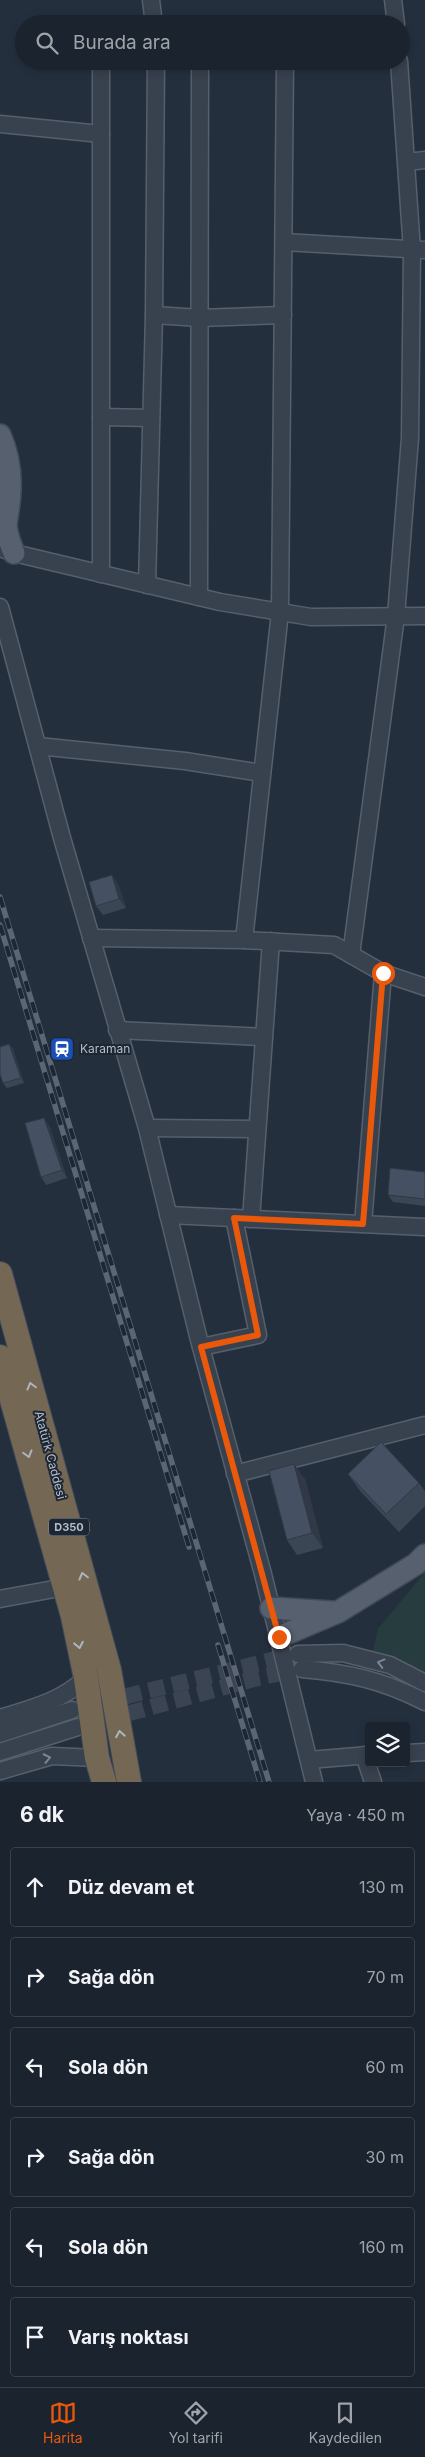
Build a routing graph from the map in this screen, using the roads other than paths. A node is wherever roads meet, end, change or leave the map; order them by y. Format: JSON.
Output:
{"nodes":[{"id":1,"x":151,"y":0,"type":"edge"},
{"id":2,"x":393,"y":0,"type":"edge"},
{"id":3,"x":153,"y":15,"type":"edge"},
{"id":4,"x":395,"y":15,"type":"edge"},
{"id":5,"x":101,"y":70,"type":"edge"},
{"id":6,"x":156,"y":70,"type":"edge"},
{"id":7,"x":200,"y":70,"type":"edge"},
{"id":8,"x":285,"y":70,"type":"edge"},
{"id":9,"x":400,"y":70,"type":"edge"},
{"id":10,"x":0,"y":124,"type":"edge"},
{"id":11,"x":101,"y":134,"type":"junction"},
{"id":12,"x":425,"y":160,"type":"edge"},
{"id":13,"x":407,"y":162,"type":"junction"},
{"id":14,"x":284,"y":242,"type":"junction"},
{"id":15,"x":418,"y":250,"type":"edge"},
{"id":16,"x":154,"y":315,"type":"junction"},
{"id":17,"x":283,"y":315,"type":"junction"},
{"id":18,"x":200,"y":318,"type":"junction"},
{"id":19,"x":101,"y":417,"type":"junction"},
{"id":20,"x":151,"y":418,"type":"junction"},
{"id":21,"x":0,"y":435,"type":"edge"},
{"id":22,"x":7,"y":551,"type":"edge"},
{"id":23,"x":101,"y":574,"type":"junction"},
{"id":24,"x":147,"y":585,"type":"junction"},
{"id":25,"x":199,"y":597,"type":"junction"},
{"id":26,"x":0,"y":606,"type":"edge"},
{"id":27,"x":280,"y":612,"type":"junction"},
{"id":28,"x":396,"y":616,"type":"junction"},
{"id":29,"x":425,"y":616,"type":"edge"},
{"id":30,"x":38,"y":746,"type":"junction"},
{"id":31,"x":262,"y":773,"type":"junction"},
{"id":32,"x":91,"y":938,"type":"junction"},
{"id":33,"x":244,"y":940,"type":"junction"},
{"id":34,"x":272,"y":942,"type":"junction"},
{"id":35,"x":351,"y":955,"type":"junction"},
{"id":36,"x":383,"y":973,"type":"junction"},
{"id":37,"x":425,"y":987,"type":"edge"},
{"id":38,"x":118,"y":1030,"type":"junction"},
{"id":39,"x":264,"y":1037,"type":"junction"},
{"id":40,"x":147,"y":1128,"type":"junction"},
{"id":41,"x":258,"y":1129,"type":"junction"},
{"id":42,"x":168,"y":1214,"type":"junction"},
{"id":43,"x":234,"y":1218,"type":"junction"},
{"id":44,"x":251,"y":1219,"type":"junction"},
{"id":45,"x":363,"y":1224,"type":"junction"},
{"id":46,"x":425,"y":1227,"type":"edge"},
{"id":47,"x":0,"y":1274,"type":"edge"},
{"id":48,"x":201,"y":1347,"type":"junction"},
{"id":49,"x":0,"y":1357,"type":"edge"},
{"id":50,"x":425,"y":1425,"type":"edge"},
{"id":51,"x":235,"y":1474,"type":"junction"},
{"id":52,"x":425,"y":1556,"type":"edge"},
{"id":53,"x":65,"y":1587,"type":"junction"},
{"id":54,"x":0,"y":1599,"type":"edge"},
{"id":55,"x":271,"y":1608,"type":"junction"},
{"id":56,"x":338,"y":1612,"type":"junction"},
{"id":57,"x":279,"y":1637,"type":"junction"},
{"id":58,"x":86,"y":1678,"type":"junction"},
{"id":59,"x":425,"y":1683,"type":"edge"},
{"id":60,"x":425,"y":1702,"type":"edge"},
{"id":61,"x":72,"y":1710,"type":"tunnel mouth"},
{"id":62,"x":0,"y":1718,"type":"edge"},
{"id":63,"x":78,"y":1727,"type":"tunnel mouth"},
{"id":64,"x":0,"y":1734,"type":"edge"},
{"id":65,"x":0,"y":1752,"type":"edge"},
{"id":66,"x":425,"y":1752,"type":"edge"},
{"id":67,"x":410,"y":1753,"type":"edge"},
{"id":68,"x":365,"y":1755,"type":"edge"},
{"id":69,"x":97,"y":1758,"type":"junction"},
{"id":70,"x":309,"y":1760,"type":"junction"},
{"id":71,"x":369,"y":1767,"type":"edge"},
{"id":72,"x":0,"y":1771,"type":"edge"},
{"id":73,"x":104,"y":1782,"type":"edge"},
{"id":74,"x":129,"y":1782,"type":"edge"},
{"id":75,"x":314,"y":1782,"type":"edge"},
{"id":76,"x":373,"y":1782,"type":"edge"}],
"edges":[{"from":1,"to":3,"type":"street"},
{"from":2,"to":4,"type":"street"},
{"from":5,"to":11,"type":"street"},
{"from":6,"to":16,"type":"street"},
{"from":7,"to":18,"type":"street"},
{"from":8,"to":14,"type":"street"},
{"from":9,"to":13,"type":"street"},
{"from":10,"to":11,"type":"street"},
{"from":11,"to":19,"type":"street"},
{"from":12,"to":13,"type":"street"},
{"from":13,"to":15,"type":"street"},
{"from":14,"to":15,"type":"street"},
{"from":14,"to":17,"type":"street"},
{"from":15,"to":28,"type":"street"},
{"from":16,"to":18,"type":"street"},
{"from":16,"to":20,"type":"street"},
{"from":17,"to":18,"type":"street"},
{"from":17,"to":27,"type":"street"},
{"from":18,"to":25,"type":"street"},
{"from":19,"to":20,"type":"street"},
{"from":19,"to":23,"type":"street"},
{"from":20,"to":24,"type":"street"},
{"from":21,"to":22,"type":"main road"},
{"from":22,"to":23,"type":"street"},
{"from":23,"to":24,"type":"street"},
{"from":24,"to":25,"type":"street"},
{"from":25,"to":27,"type":"street"},
{"from":26,"to":30,"type":"street"},
{"from":27,"to":28,"type":"street"},
{"from":27,"to":31,"type":"street"},
{"from":28,"to":29,"type":"street"},
{"from":28,"to":35,"type":"street"},
{"from":30,"to":31,"type":"street"},
{"from":30,"to":32,"type":"street"},
{"from":31,"to":33,"type":"street"},
{"from":32,"to":33,"type":"street"},
{"from":32,"to":38,"type":"street"},
{"from":33,"to":34,"type":"street"},
{"from":34,"to":35,"type":"street"},
{"from":34,"to":39,"type":"street"},
{"from":35,"to":36,"type":"street"},
{"from":36,"to":37,"type":"street"},
{"from":36,"to":45,"type":"street"},
{"from":38,"to":39,"type":"street"},
{"from":38,"to":40,"type":"street"},
{"from":39,"to":41,"type":"street"},
{"from":40,"to":41,"type":"street"},
{"from":40,"to":42,"type":"street"},
{"from":41,"to":44,"type":"street"},
{"from":42,"to":43,"type":"street"},
{"from":42,"to":48,"type":"street"},
{"from":43,"to":44,"type":"street"},
{"from":43,"to":48,"type":"street"},
{"from":44,"to":45,"type":"street"},
{"from":45,"to":46,"type":"street"},
{"from":74,"to":47,"type":"highway","name":"Atatürk Caddesi","number":"D350","one_way":true},
{"from":48,"to":51,"type":"street"},
{"from":49,"to":53,"type":"highway","name":"Atatürk Caddesi","number":"D350","one_way":true},
{"from":50,"to":51,"type":"street"},
{"from":51,"to":55,"type":"street"},
{"from":52,"to":56,"type":"main road"},
{"from":53,"to":54,"type":"street"},
{"from":53,"to":58,"type":"highway","name":"Atatürk Caddesi","number":"D350","one_way":true},
{"from":55,"to":56,"type":"main road"},
{"from":55,"to":57,"type":"street"},
{"from":56,"to":57,"type":"main road"},
{"from":57,"to":70,"type":"street"},
{"from":58,"to":62,"type":"street"},
{"from":58,"to":69,"type":"highway","name":"Atatürk Caddesi","number":"D350"},
{"from":59,"to":60,"type":"street","one_way":true},
{"from":61,"to":64,"type":"street"},
{"from":63,"to":65,"type":"street"},
{"from":66,"to":67,"type":"street"},
{"from":68,"to":70,"type":"street"},
{"from":72,"to":69,"type":"street","one_way":true},
{"from":69,"to":73,"type":"highway","name":"Atatürk Caddesi","number":"D350"},
{"from":70,"to":75,"type":"street"},
{"from":71,"to":76,"type":"street"}]}
